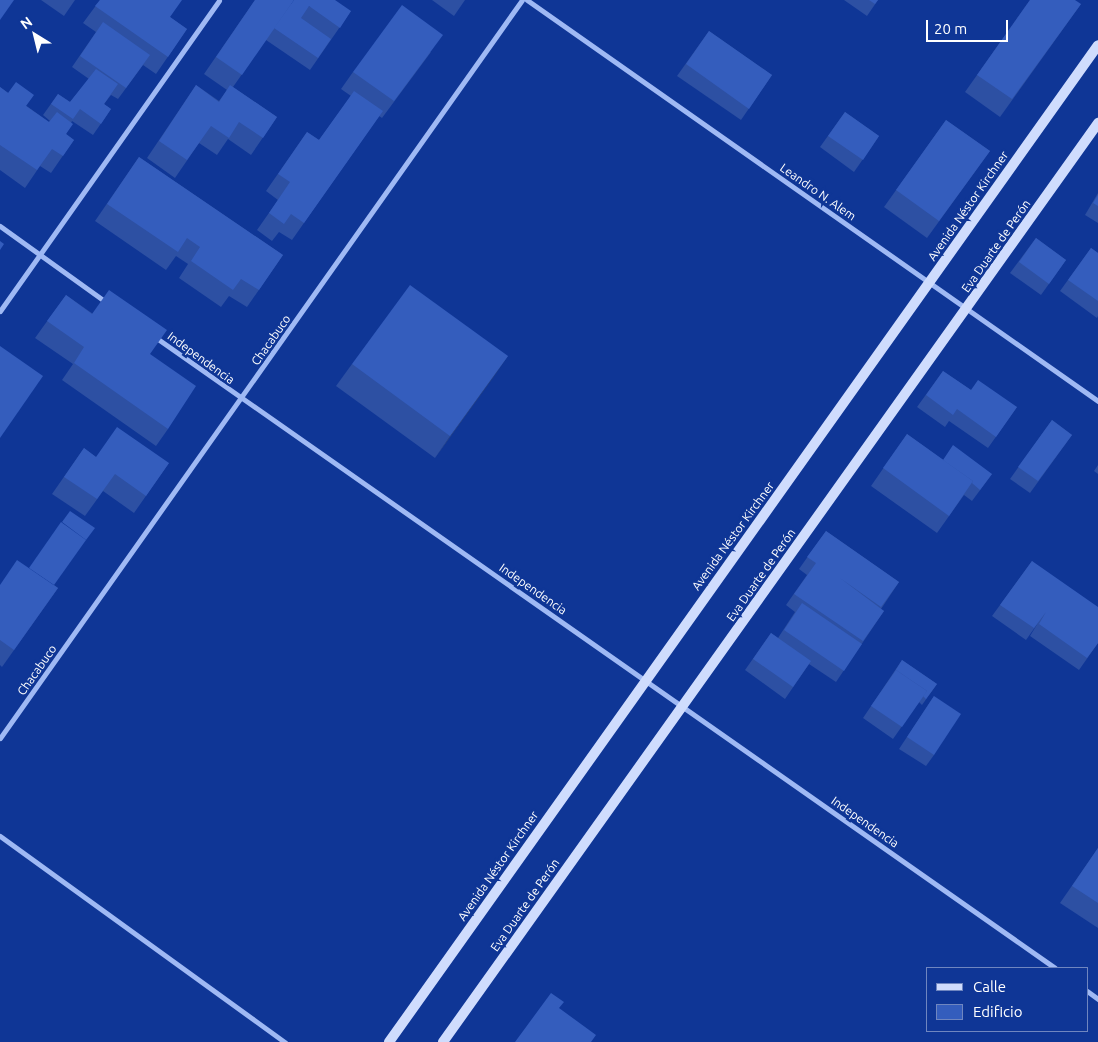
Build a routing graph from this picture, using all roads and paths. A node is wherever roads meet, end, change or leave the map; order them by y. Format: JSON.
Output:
{"nodes":[{"id":1,"x":219,"y":0,"type":"edge"},
{"id":2,"x":522,"y":0,"type":"edge"},
{"id":3,"x":527,"y":0,"type":"edge"},
{"id":4,"x":1098,"y":45,"type":"edge"},
{"id":5,"x":1098,"y":123,"type":"edge"},
{"id":6,"x":0,"y":226,"type":"edge"},
{"id":7,"x":40,"y":255,"type":"junction"},
{"id":8,"x":930,"y":282,"type":"junction"},
{"id":9,"x":113,"y":307,"type":"edge"},
{"id":10,"x":966,"y":308,"type":"junction"},
{"id":11,"x":0,"y":311,"type":"edge"},
{"id":12,"x":145,"y":330,"type":"edge"},
{"id":13,"x":242,"y":399,"type":"junction"},
{"id":14,"x":1098,"y":401,"type":"edge"},
{"id":15,"x":646,"y":679,"type":"junction"},
{"id":16,"x":683,"y":706,"type":"junction"},
{"id":17,"x":0,"y":738,"type":"edge"},
{"id":18,"x":0,"y":836,"type":"edge"},
{"id":19,"x":1054,"y":967,"type":"edge"},
{"id":20,"x":285,"y":1042,"type":"edge"},
{"id":21,"x":389,"y":1042,"type":"edge"},
{"id":22,"x":443,"y":1042,"type":"edge"}],
"edges":[{"from":1,"to":7,"type":"street"},
{"from":2,"to":13,"type":"street","name":"Chacabuco"},
{"from":3,"to":8,"type":"street","name":"Leandro N. Alem"},
{"from":4,"to":8,"type":"street","name":"Avenida Néstor Kirchner"},
{"from":5,"to":10,"type":"street","name":"Eva Duarte de Perón"},
{"from":6,"to":7,"type":"street"},
{"from":7,"to":9,"type":"street"},
{"from":7,"to":11,"type":"street"},
{"from":8,"to":10,"type":"street","name":"Leandro N. Alem"},
{"from":8,"to":15,"type":"street","name":"Avenida Néstor Kirchner"},
{"from":10,"to":14,"type":"street","name":"Leandro N. Alem"},
{"from":10,"to":16,"type":"street","name":"Eva Duarte de Perón"},
{"from":12,"to":13,"type":"street","name":"Independencia"},
{"from":13,"to":15,"type":"street","name":"Independencia"},
{"from":13,"to":17,"type":"street","name":"Chacabuco"},
{"from":15,"to":16,"type":"street","name":"Independencia"},
{"from":15,"to":21,"type":"street","name":"Avenida Néstor Kirchner"},
{"from":16,"to":19,"type":"street","name":"Independencia"},
{"from":16,"to":22,"type":"street","name":"Eva Duarte de Perón"},
{"from":18,"to":20,"type":"street"}]}
